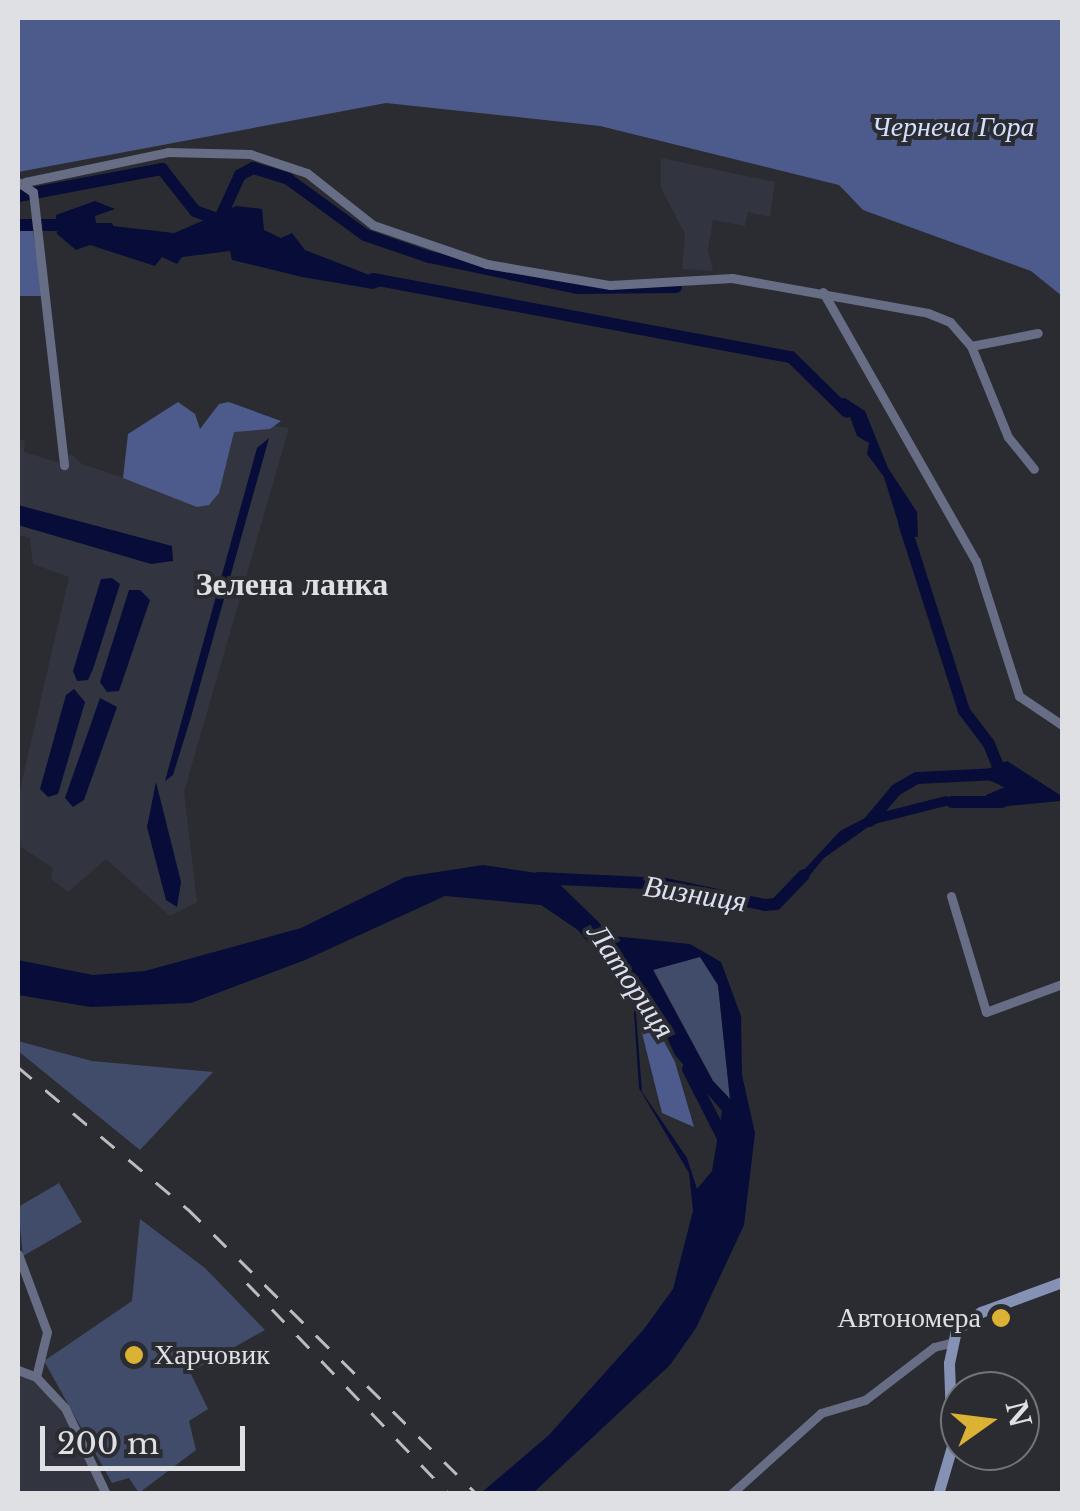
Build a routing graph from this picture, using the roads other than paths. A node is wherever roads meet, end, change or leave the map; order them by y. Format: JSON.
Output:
{"nodes":[{"id":1,"x":22,"y":182,"type":"edge"},
{"id":2,"x":823,"y":292,"type":"junction"},
{"id":3,"x":1038,"y":333,"type":"dead end"},
{"id":4,"x":970,"y":346,"type":"junction"},
{"id":5,"x":64,"y":465,"type":"dead end"},
{"id":6,"x":1034,"y":469,"type":"dead end"},
{"id":7,"x":1062,"y":724,"type":"edge"},
{"id":8,"x":951,"y":896,"type":"dead end"},
{"id":9,"x":1062,"y":984,"type":"edge"},
{"id":10,"x":18,"y":1254,"type":"edge"},
{"id":11,"x":1062,"y":1282,"type":"edge"},
{"id":12,"x":950,"y":1343,"type":"junction"},
{"id":13,"x":18,"y":1370,"type":"edge"},
{"id":14,"x":36,"y":1377,"type":"junction"},
{"id":15,"x":106,"y":1494,"type":"edge"},
{"id":16,"x":731,"y":1494,"type":"edge"},
{"id":17,"x":938,"y":1494,"type":"edge"}],
"edges":[{"from":1,"to":2,"type":"street"},
{"from":1,"to":5,"type":"street"},
{"from":2,"to":4,"type":"street"},
{"from":2,"to":7,"type":"street"},
{"from":3,"to":4,"type":"street"},
{"from":4,"to":6,"type":"street"},
{"from":8,"to":9,"type":"street"},
{"from":10,"to":14,"type":"street"},
{"from":11,"to":12,"type":"main road"},
{"from":12,"to":16,"type":"street"},
{"from":12,"to":17,"type":"main road"},
{"from":13,"to":14,"type":"street"},
{"from":14,"to":15,"type":"street"}]}
